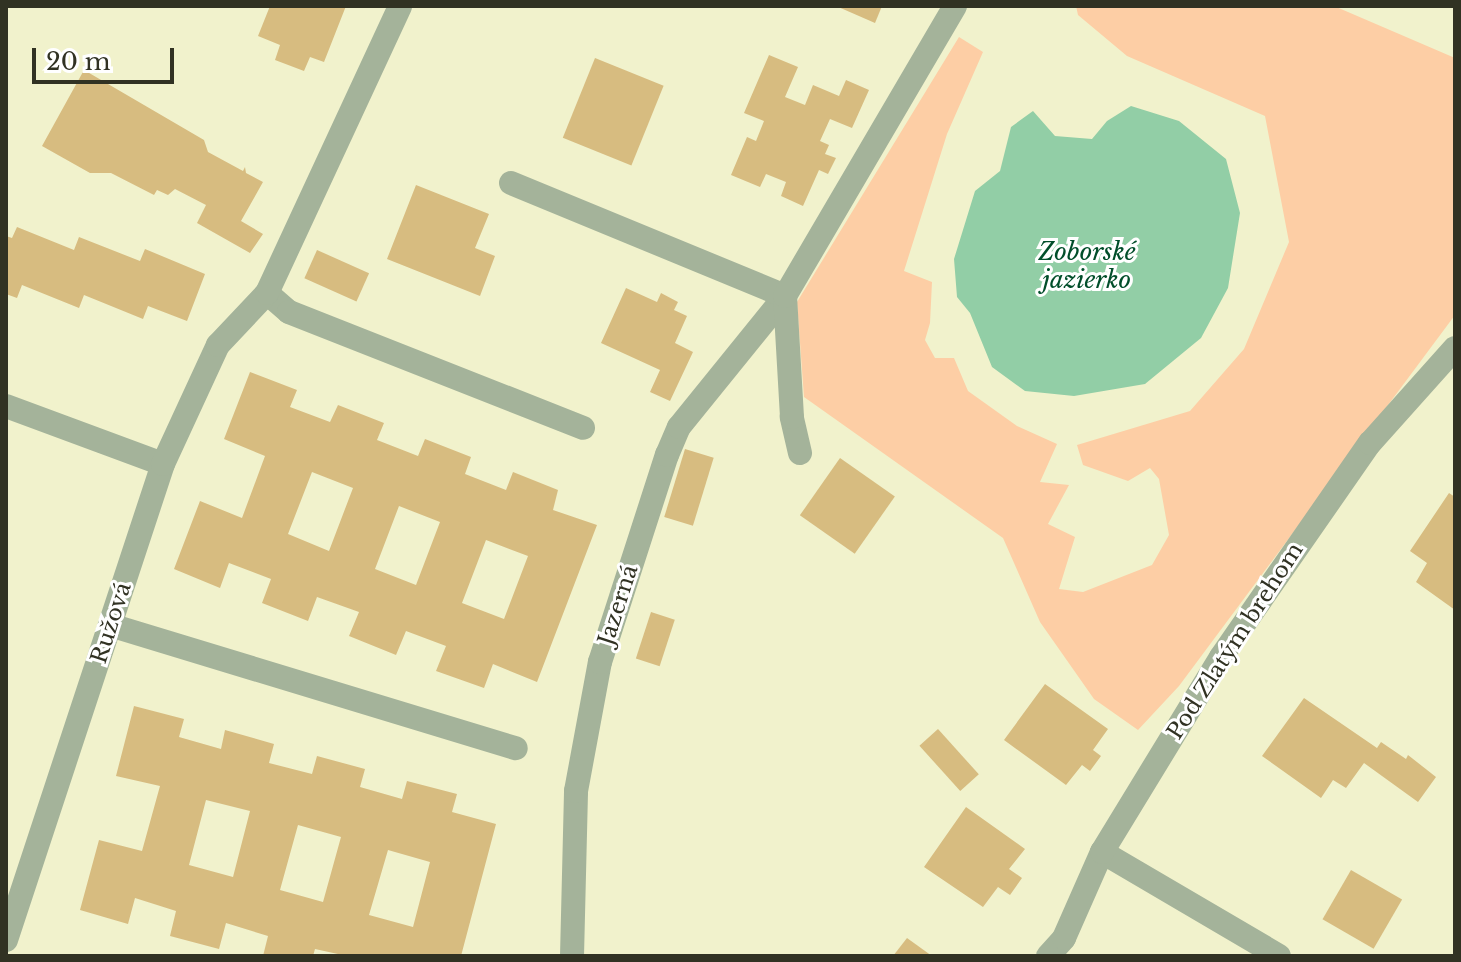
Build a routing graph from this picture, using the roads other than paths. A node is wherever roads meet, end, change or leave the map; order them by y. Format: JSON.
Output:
{"nodes":[{"id":1,"x":400,"y":6,"type":"edge"},
{"id":2,"x":955,"y":6,"type":"edge"},
{"id":3,"x":511,"y":183,"type":"dead end"},
{"id":4,"x":267,"y":293,"type":"junction"},
{"id":5,"x":785,"y":296,"type":"junction"},
{"id":6,"x":1455,"y":348,"type":"edge"},
{"id":7,"x":6,"y":406,"type":"edge"},
{"id":8,"x":583,"y":428,"type":"dead end"},
{"id":9,"x":800,"y":453,"type":"dead end"},
{"id":10,"x":163,"y":464,"type":"junction"},
{"id":11,"x":110,"y":625,"type":"junction"},
{"id":12,"x":516,"y":748,"type":"dead end"},
{"id":13,"x":1102,"y":852,"type":"junction"},
{"id":14,"x":6,"y":940,"type":"edge"},
{"id":15,"x":572,"y":956,"type":"edge"},
{"id":16,"x":1048,"y":956,"type":"edge"},
{"id":17,"x":1279,"y":956,"type":"edge"}],
"edges":[{"from":1,"to":4,"type":"street"},
{"from":2,"to":5,"type":"street","name":"Jazerná"},
{"from":3,"to":5,"type":"street"},
{"from":4,"to":8,"type":"street"},
{"from":4,"to":10,"type":"street"},
{"from":5,"to":9,"type":"street"},
{"from":5,"to":15,"type":"street","name":"Jazerná"},
{"from":6,"to":13,"type":"street","name":"Pod Zlatým brehom"},
{"from":7,"to":10,"type":"street"},
{"from":10,"to":11,"type":"street","name":"Ružová"},
{"from":11,"to":12,"type":"street"},
{"from":11,"to":14,"type":"street","name":"Ružová"},
{"from":13,"to":16,"type":"street","name":"Pod Zlatým brehom"},
{"from":13,"to":17,"type":"street"}]}
